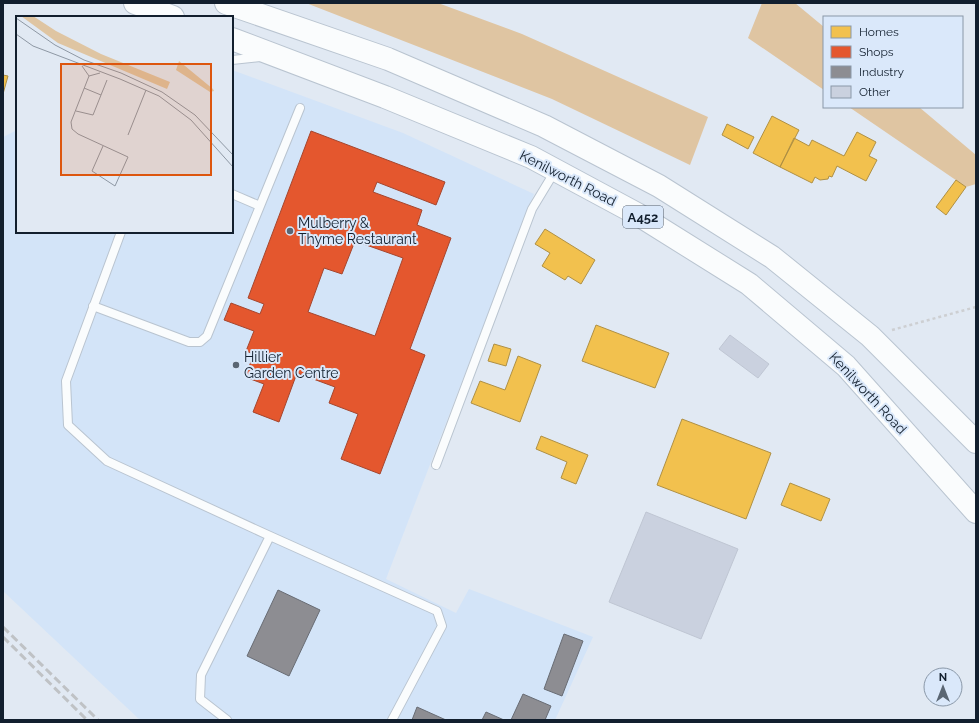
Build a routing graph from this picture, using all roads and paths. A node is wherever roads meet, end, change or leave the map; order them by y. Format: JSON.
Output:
{"nodes":[{"id":1,"x":126,"y":3,"type":"edge"},
{"id":2,"x":226,"y":3,"type":"edge"},
{"id":3,"x":135,"y":8,"type":"edge"},
{"id":4,"x":169,"y":16,"type":"edge"},
{"id":5,"x":233,"y":39,"type":"edge"},
{"id":6,"x":277,"y":55,"type":"junction"},
{"id":7,"x":233,"y":60,"type":"edge"},
{"id":8,"x":300,"y":108,"type":"dead end"},
{"id":9,"x":555,"y":170,"type":"junction"},
{"id":10,"x":233,"y":194,"type":"edge"},
{"id":11,"x":260,"y":206,"type":"junction"},
{"id":12,"x":121,"y":233,"type":"edge"},
{"id":13,"x":93,"y":306,"type":"junction"},
{"id":14,"x":976,"y":307,"type":"edge"},
{"id":15,"x":870,"y":336,"type":"junction"},
{"id":16,"x":976,"y":442,"type":"edge"},
{"id":17,"x":436,"y":465,"type":"dead end"},
{"id":18,"x":976,"y":512,"type":"edge"},
{"id":19,"x":270,"y":536,"type":"junction"},
{"id":20,"x":228,"y":720,"type":"edge"},
{"id":21,"x":392,"y":720,"type":"edge"}],
"edges":[{"from":1,"to":3,"type":"lane"},
{"from":2,"to":15,"type":"highway","number":"A452"},
{"from":3,"to":4,"type":"highway"},
{"from":5,"to":6,"type":"highway","name":"Kenilworth Road","number":"A452"},
{"from":6,"to":7,"type":"lane"},
{"from":6,"to":9,"type":"highway","name":"Kenilworth Road","number":"A452"},
{"from":8,"to":11,"type":"lane"},
{"from":9,"to":17,"type":"lane"},
{"from":9,"to":18,"type":"highway","name":"Kenilworth Road","number":"A452"},
{"from":10,"to":11,"type":"lane"},
{"from":11,"to":13,"type":"lane"},
{"from":12,"to":13,"type":"lane"},
{"from":13,"to":19,"type":"lane"},
{"from":14,"to":15,"type":"path"},
{"from":15,"to":16,"type":"highway","number":"A452"},
{"from":19,"to":20,"type":"lane"},
{"from":19,"to":21,"type":"lane"}]}
